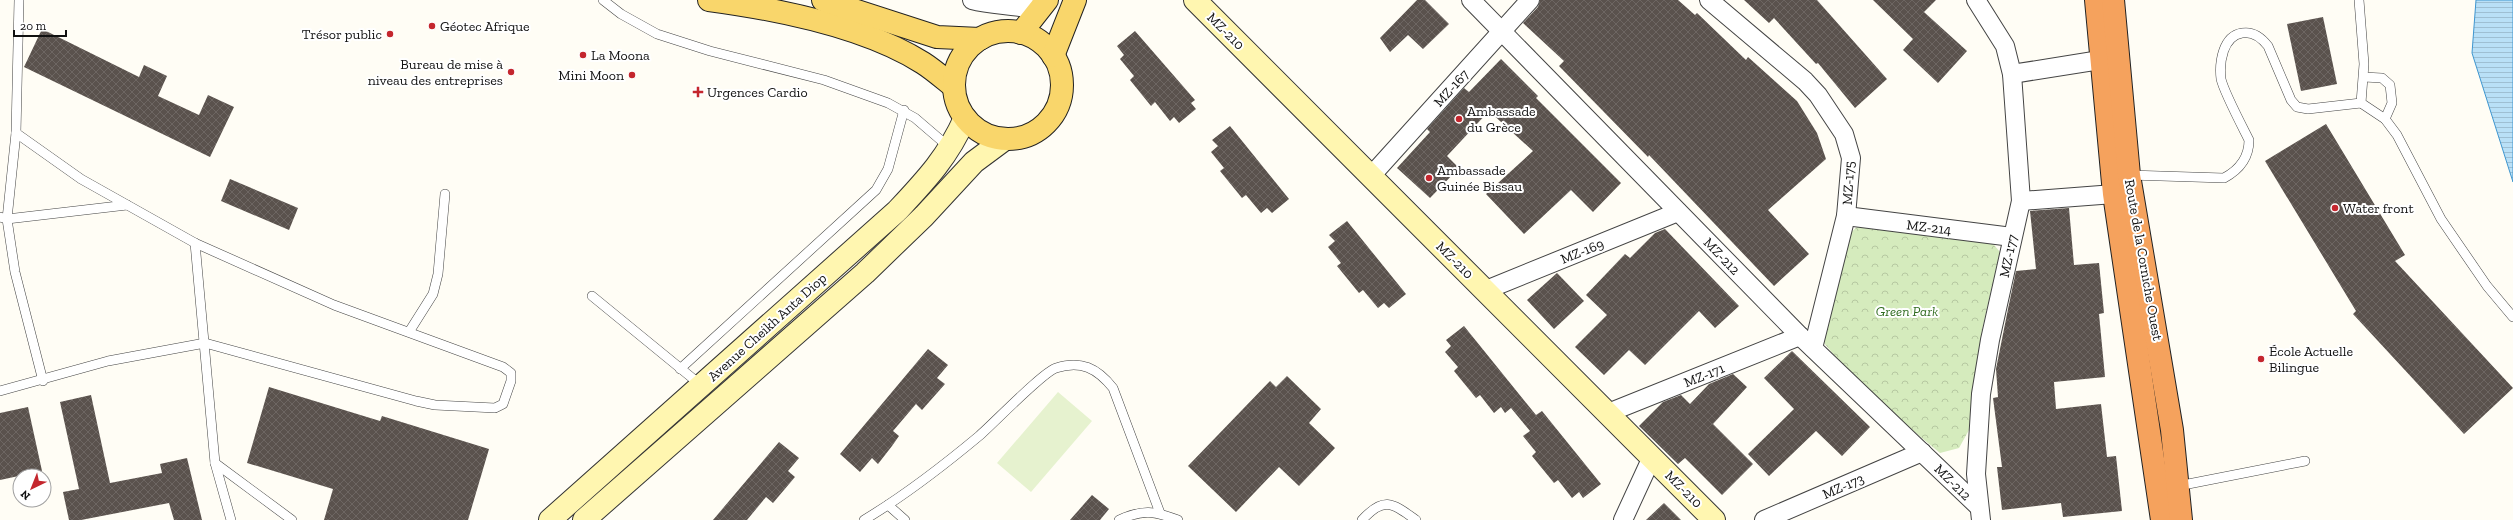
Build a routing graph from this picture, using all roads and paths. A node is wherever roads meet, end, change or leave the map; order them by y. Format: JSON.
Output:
{"nodes":[{"id":1,"x":19,"y":0,"type":"edge"},
{"id":2,"x":602,"y":0,"type":"edge"},
{"id":3,"x":709,"y":0,"type":"edge"},
{"id":4,"x":823,"y":0,"type":"edge"},
{"id":5,"x":972,"y":0,"type":"edge"},
{"id":6,"x":1075,"y":0,"type":"edge"},
{"id":7,"x":1195,"y":0,"type":"edge"},
{"id":8,"x":1471,"y":0,"type":"edge"},
{"id":9,"x":1530,"y":0,"type":"edge"},
{"id":10,"x":1708,"y":0,"type":"edge"},
{"id":11,"x":1976,"y":0,"type":"edge"},
{"id":12,"x":2096,"y":0,"type":"edge"},
{"id":13,"x":2113,"y":0,"type":"edge"},
{"id":14,"x":2359,"y":0,"type":"edge"},
{"id":15,"x":1043,"y":5,"type":"edge"},
{"id":16,"x":1502,"y":31,"type":"junction"},
{"id":17,"x":1022,"y":33,"type":"junction"},
{"id":18,"x":980,"y":39,"type":"junction"},
{"id":19,"x":1053,"y":56,"type":"junction"},
{"id":20,"x":2100,"y":60,"type":"junction"},
{"id":21,"x":2012,"y":74,"type":"junction"},
{"id":22,"x":2364,"y":77,"type":"junction"},
{"id":23,"x":954,"y":87,"type":"junction"},
{"id":24,"x":2361,"y":103,"type":"junction"},
{"id":25,"x":904,"y":110,"type":"junction"},
{"id":26,"x":965,"y":118,"type":"junction"},
{"id":27,"x":2385,"y":119,"type":"junction"},
{"id":28,"x":16,"y":133,"type":"junction"},
{"id":29,"x":1005,"y":139,"type":"junction"},
{"id":30,"x":951,"y":149,"type":"junction"},
{"id":31,"x":2129,"y":175,"type":"junction"},
{"id":32,"x":1371,"y":176,"type":"junction"},
{"id":33,"x":445,"y":194,"type":"dead end"},
{"id":34,"x":2114,"y":194,"type":"junction"},
{"id":35,"x":2021,"y":201,"type":"junction"},
{"id":36,"x":127,"y":205,"type":"junction"},
{"id":37,"x":1678,"y":212,"type":"junction"},
{"id":38,"x":1846,"y":216,"type":"junction"},
{"id":39,"x":4,"y":218,"type":"edge"},
{"id":40,"x":2012,"y":237,"type":"junction"},
{"id":41,"x":195,"y":243,"type":"junction"},
{"id":42,"x":1486,"y":290,"type":"junction"},
{"id":43,"x":592,"y":296,"type":"dead end"},
{"id":44,"x":2513,"y":317,"type":"edge"},
{"id":45,"x":409,"y":332,"type":"junction"},
{"id":46,"x":1800,"y":336,"type":"junction"},
{"id":47,"x":205,"y":343,"type":"junction"},
{"id":48,"x":1813,"y":348,"type":"junction"},
{"id":49,"x":680,"y":369,"type":"junction"},
{"id":50,"x":42,"y":381,"type":"junction"},
{"id":51,"x":702,"y":386,"type":"junction"},
{"id":52,"x":0,"y":391,"type":"edge"},
{"id":53,"x":1608,"y":413,"type":"junction"},
{"id":54,"x":1922,"y":452,"type":"junction"},
{"id":55,"x":1652,"y":457,"type":"junction"},
{"id":56,"x":2305,"y":461,"type":"dead end"},
{"id":57,"x":215,"y":464,"type":"junction"},
{"id":58,"x":2178,"y":486,"type":"junction"},
{"id":59,"x":888,"y":505,"type":"junction"},
{"id":60,"x":1160,"y":513,"type":"junction"},
{"id":61,"x":1979,"y":513,"type":"edge"},
{"id":62,"x":231,"y":520,"type":"edge"},
{"id":63,"x":292,"y":520,"type":"edge"},
{"id":64,"x":550,"y":520,"type":"edge"},
{"id":65,"x":584,"y":520,"type":"edge"},
{"id":66,"x":864,"y":520,"type":"edge"},
{"id":67,"x":905,"y":520,"type":"edge"},
{"id":68,"x":1119,"y":520,"type":"edge"},
{"id":69,"x":1178,"y":520,"type":"edge"},
{"id":70,"x":1362,"y":520,"type":"edge"},
{"id":71,"x":1416,"y":520,"type":"edge"},
{"id":72,"x":1623,"y":520,"type":"edge"},
{"id":73,"x":1714,"y":520,"type":"edge"},
{"id":74,"x":1764,"y":520,"type":"edge"},
{"id":75,"x":2162,"y":520,"type":"edge"},
{"id":76,"x":2181,"y":520,"type":"edge"}],
"edges":[{"from":1,"to":28,"type":"lane"},
{"from":2,"to":25,"type":"lane"},
{"from":3,"to":23,"type":"main road"},
{"from":4,"to":18,"type":"main road"},
{"from":5,"to":15,"type":"street"},
{"from":6,"to":19,"type":"main road"},
{"from":7,"to":32,"type":"street","name":"MZ-210"},
{"from":8,"to":16,"type":"street","name":"MZ-212"},
{"from":9,"to":16,"type":"street","name":"MZ-167"},
{"from":10,"to":38,"type":"street","name":"MZ-175"},
{"from":11,"to":21,"type":"street","name":"MZ-177"},
{"from":12,"to":20,"type":"highway","name":"Route de la Corniche Ouest"},
{"from":13,"to":31,"type":"highway","name":"Route de la Corniche Ouest"},
{"from":14,"to":22,"type":"lane"},
{"from":15,"to":17,"type":"main road"},
{"from":16,"to":32,"type":"street","name":"MZ-167"},
{"from":16,"to":37,"type":"street","name":"MZ-212"},
{"from":17,"to":18,"type":"main road"},
{"from":17,"to":19,"type":"main road"},
{"from":18,"to":23,"type":"main road"},
{"from":19,"to":29,"type":"main road"},
{"from":20,"to":21,"type":"street"},
{"from":20,"to":34,"type":"highway","name":"Route de la Corniche Ouest"},
{"from":21,"to":35,"type":"street","name":"MZ-177"},
{"from":22,"to":24,"type":"lane"},
{"from":22,"to":27,"type":"lane"},
{"from":23,"to":26,"type":"main road"},
{"from":24,"to":27,"type":"lane"},
{"from":24,"to":31,"type":"lane"},
{"from":25,"to":30,"type":"lane"},
{"from":25,"to":49,"type":"lane"},
{"from":26,"to":29,"type":"main road"},
{"from":26,"to":30,"type":"street","name":"Avenue Cheikh Anta Diop"},
{"from":27,"to":44,"type":"lane"},
{"from":28,"to":36,"type":"lane"},
{"from":28,"to":39,"type":"lane"},
{"from":29,"to":65,"type":"street","name":"Avenue Cheikh Anta Diop"},
{"from":30,"to":51,"type":"street","name":"Avenue Cheikh Anta Diop"},
{"from":31,"to":58,"type":"highway","name":"Route de la Corniche Ouest"},
{"from":32,"to":42,"type":"street","name":"MZ-210"},
{"from":33,"to":45,"type":"lane"},
{"from":34,"to":35,"type":"street"},
{"from":34,"to":75,"type":"highway","name":"Route de la Corniche Ouest"},
{"from":35,"to":40,"type":"street","name":"MZ-177"},
{"from":36,"to":39,"type":"lane"},
{"from":36,"to":41,"type":"lane"},
{"from":37,"to":42,"type":"street","name":"MZ-169"},
{"from":37,"to":46,"type":"street","name":"MZ-212"},
{"from":38,"to":40,"type":"street","name":"MZ-214"},
{"from":38,"to":48,"type":"street","name":"MZ-175"},
{"from":39,"to":50,"type":"lane"},
{"from":40,"to":61,"type":"street","name":"MZ-177"},
{"from":41,"to":45,"type":"lane"},
{"from":41,"to":47,"type":"lane"},
{"from":42,"to":53,"type":"street","name":"MZ-210"},
{"from":43,"to":49,"type":"lane"},
{"from":45,"to":47,"type":"lane"},
{"from":46,"to":48,"type":"street","name":"MZ-212"},
{"from":46,"to":53,"type":"street","name":"MZ-171"},
{"from":47,"to":50,"type":"lane"},
{"from":47,"to":57,"type":"lane"},
{"from":48,"to":54,"type":"street","name":"MZ-212"},
{"from":49,"to":51,"type":"lane"},
{"from":50,"to":52,"type":"lane"},
{"from":51,"to":64,"type":"street","name":"Avenue Cheikh Anta Diop"},
{"from":53,"to":55,"type":"street","name":"MZ-210"},
{"from":54,"to":61,"type":"street","name":"MZ-212"},
{"from":54,"to":74,"type":"street","name":"MZ-173"},
{"from":55,"to":72,"type":"street"},
{"from":55,"to":73,"type":"street","name":"MZ-210"},
{"from":56,"to":58,"type":"lane"},
{"from":57,"to":62,"type":"lane"},
{"from":57,"to":63,"type":"lane"},
{"from":58,"to":76,"type":"highway","name":"Route de la Corniche Ouest"},
{"from":59,"to":60,"type":"lane"},
{"from":59,"to":66,"type":"lane"},
{"from":59,"to":67,"type":"lane"},
{"from":60,"to":68,"type":"lane"},
{"from":60,"to":69,"type":"lane"},
{"from":70,"to":71,"type":"lane"}]}
